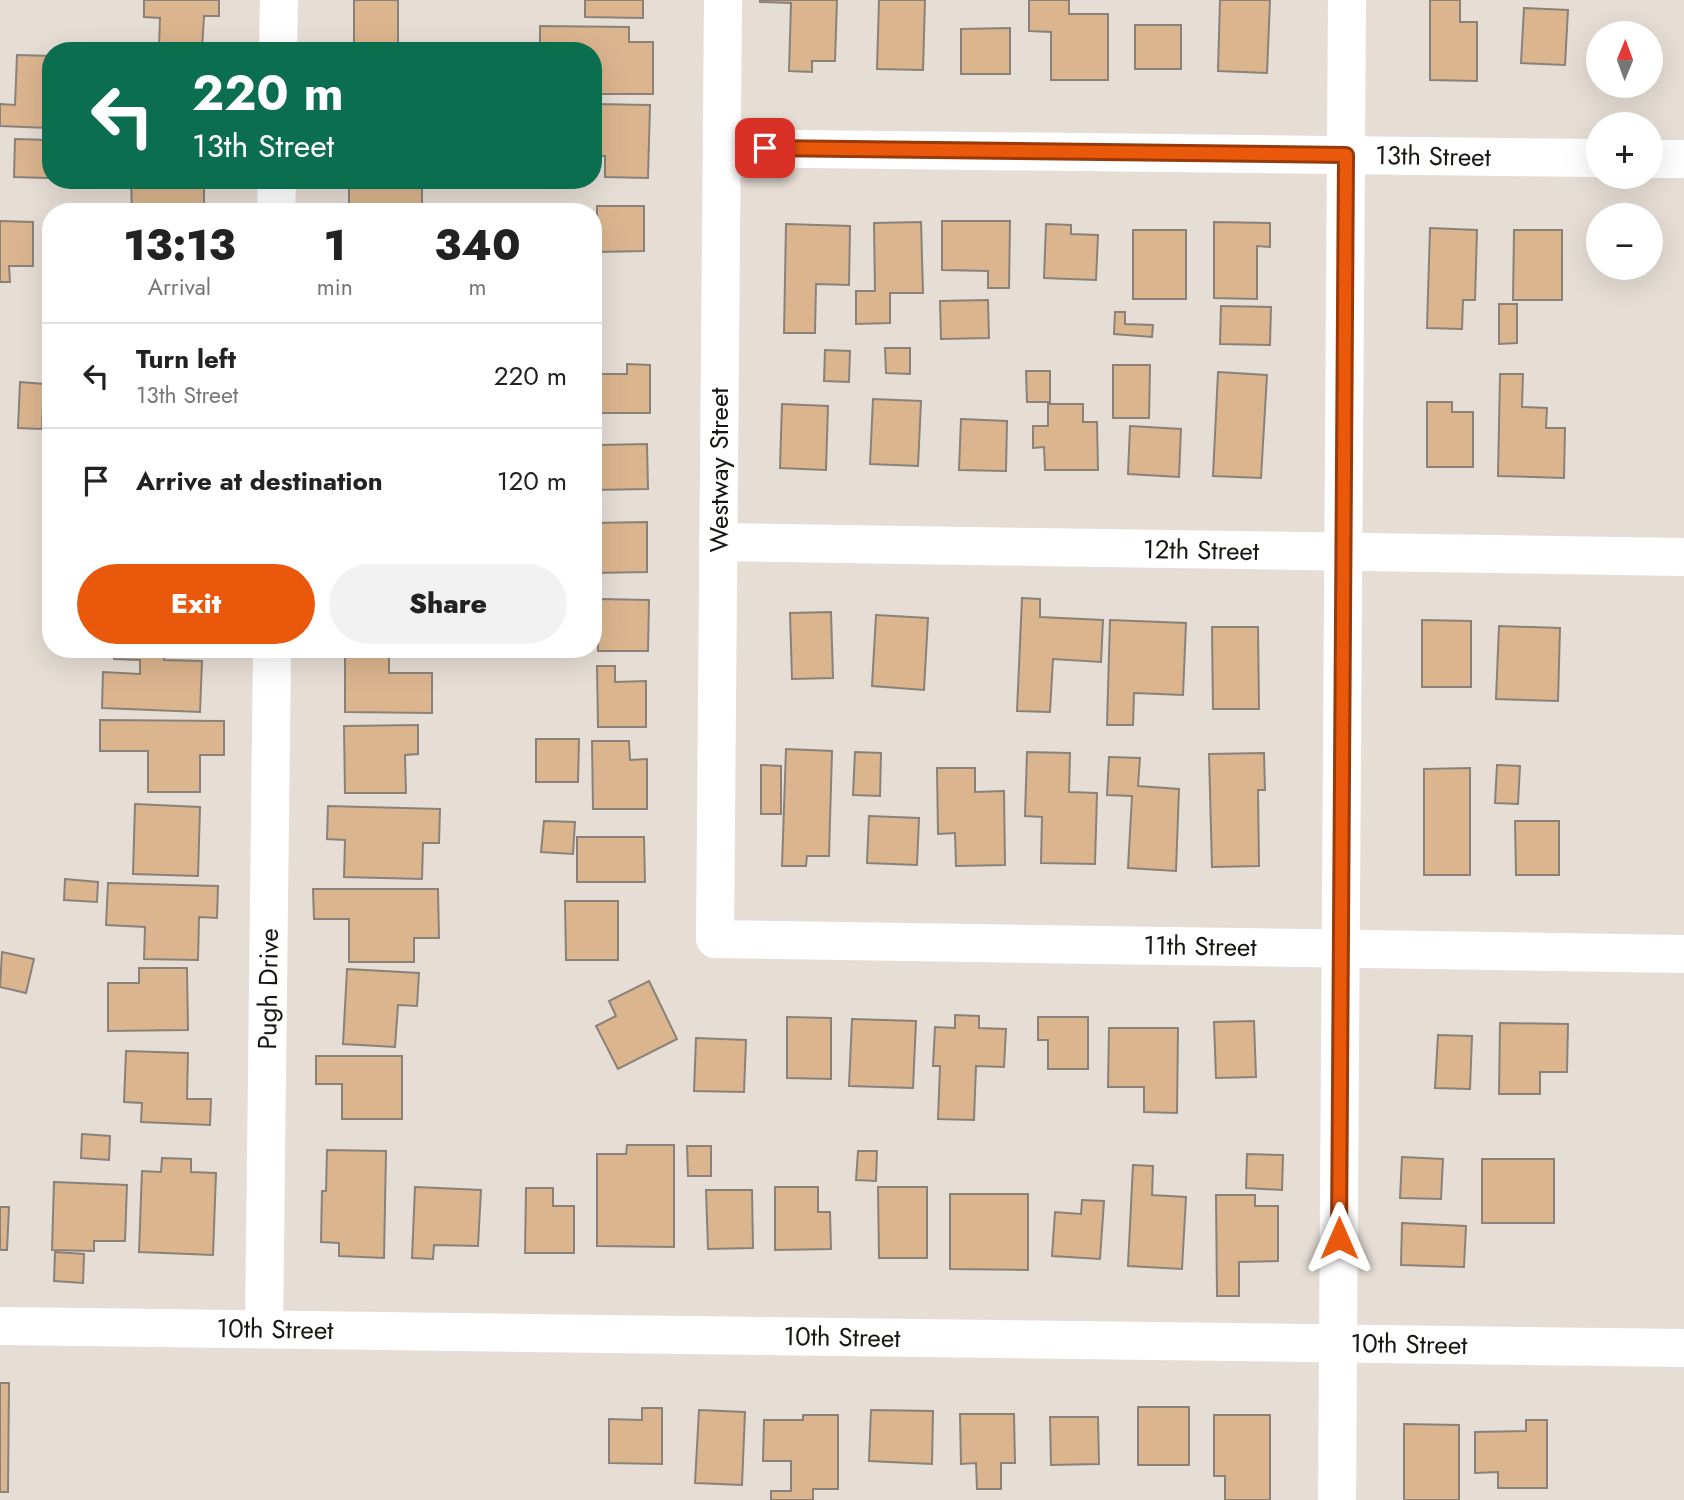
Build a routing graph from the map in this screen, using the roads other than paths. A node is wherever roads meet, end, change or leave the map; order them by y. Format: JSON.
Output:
{"nodes":[{"id":1,"x":279,"y":0,"type":"edge"},
{"id":2,"x":723,"y":0,"type":"edge"},
{"id":3,"x":1348,"y":0,"type":"edge"},
{"id":4,"x":278,"y":42,"type":"edge"},
{"id":5,"x":722,"y":148,"type":"junction"},
{"id":6,"x":1346,"y":155,"type":"junction"},
{"id":7,"x":1586,"y":158,"type":"edge"},
{"id":8,"x":1663,"y":159,"type":"edge"},
{"id":9,"x":1684,"y":159,"type":"edge"},
{"id":10,"x":719,"y":542,"type":"junction"},
{"id":11,"x":1344,"y":552,"type":"junction"},
{"id":12,"x":1684,"y":557,"type":"edge"},
{"id":13,"x":272,"y":658,"type":"edge"},
{"id":14,"x":715,"y":939,"type":"joint"},
{"id":15,"x":1341,"y":949,"type":"junction"},
{"id":16,"x":1684,"y":954,"type":"edge"},
{"id":17,"x":0,"y":1326,"type":"edge"},
{"id":18,"x":264,"y":1329,"type":"junction"},
{"id":19,"x":1338,"y":1343,"type":"junction"},
{"id":20,"x":1684,"y":1348,"type":"edge"},
{"id":21,"x":1337,"y":1500,"type":"edge"}],
"edges":[{"from":1,"to":4,"type":"street"},
{"from":2,"to":5,"type":"street","name":"Westway Street"},
{"from":3,"to":6,"type":"street"},
{"from":5,"to":6,"type":"street","name":"13th Street"},
{"from":5,"to":10,"type":"street","name":"Westway Street"},
{"from":6,"to":7,"type":"street","name":"13th Street"},
{"from":6,"to":11,"type":"street"},
{"from":8,"to":9,"type":"street"},
{"from":10,"to":11,"type":"street","name":"12th Street"},
{"from":10,"to":14,"type":"street","name":"Westway Street"},
{"from":11,"to":12,"type":"street","name":"12th Street"},
{"from":11,"to":15,"type":"street"},
{"from":13,"to":18,"type":"street","name":"Pugh Drive"},
{"from":14,"to":15,"type":"street","name":"11th Street"},
{"from":15,"to":16,"type":"street","name":"11th Street"},
{"from":15,"to":19,"type":"street"},
{"from":17,"to":18,"type":"street","name":"10th Street"},
{"from":18,"to":19,"type":"street","name":"10th Street"},
{"from":19,"to":20,"type":"street","name":"10th Street"},
{"from":19,"to":21,"type":"street"}]}
